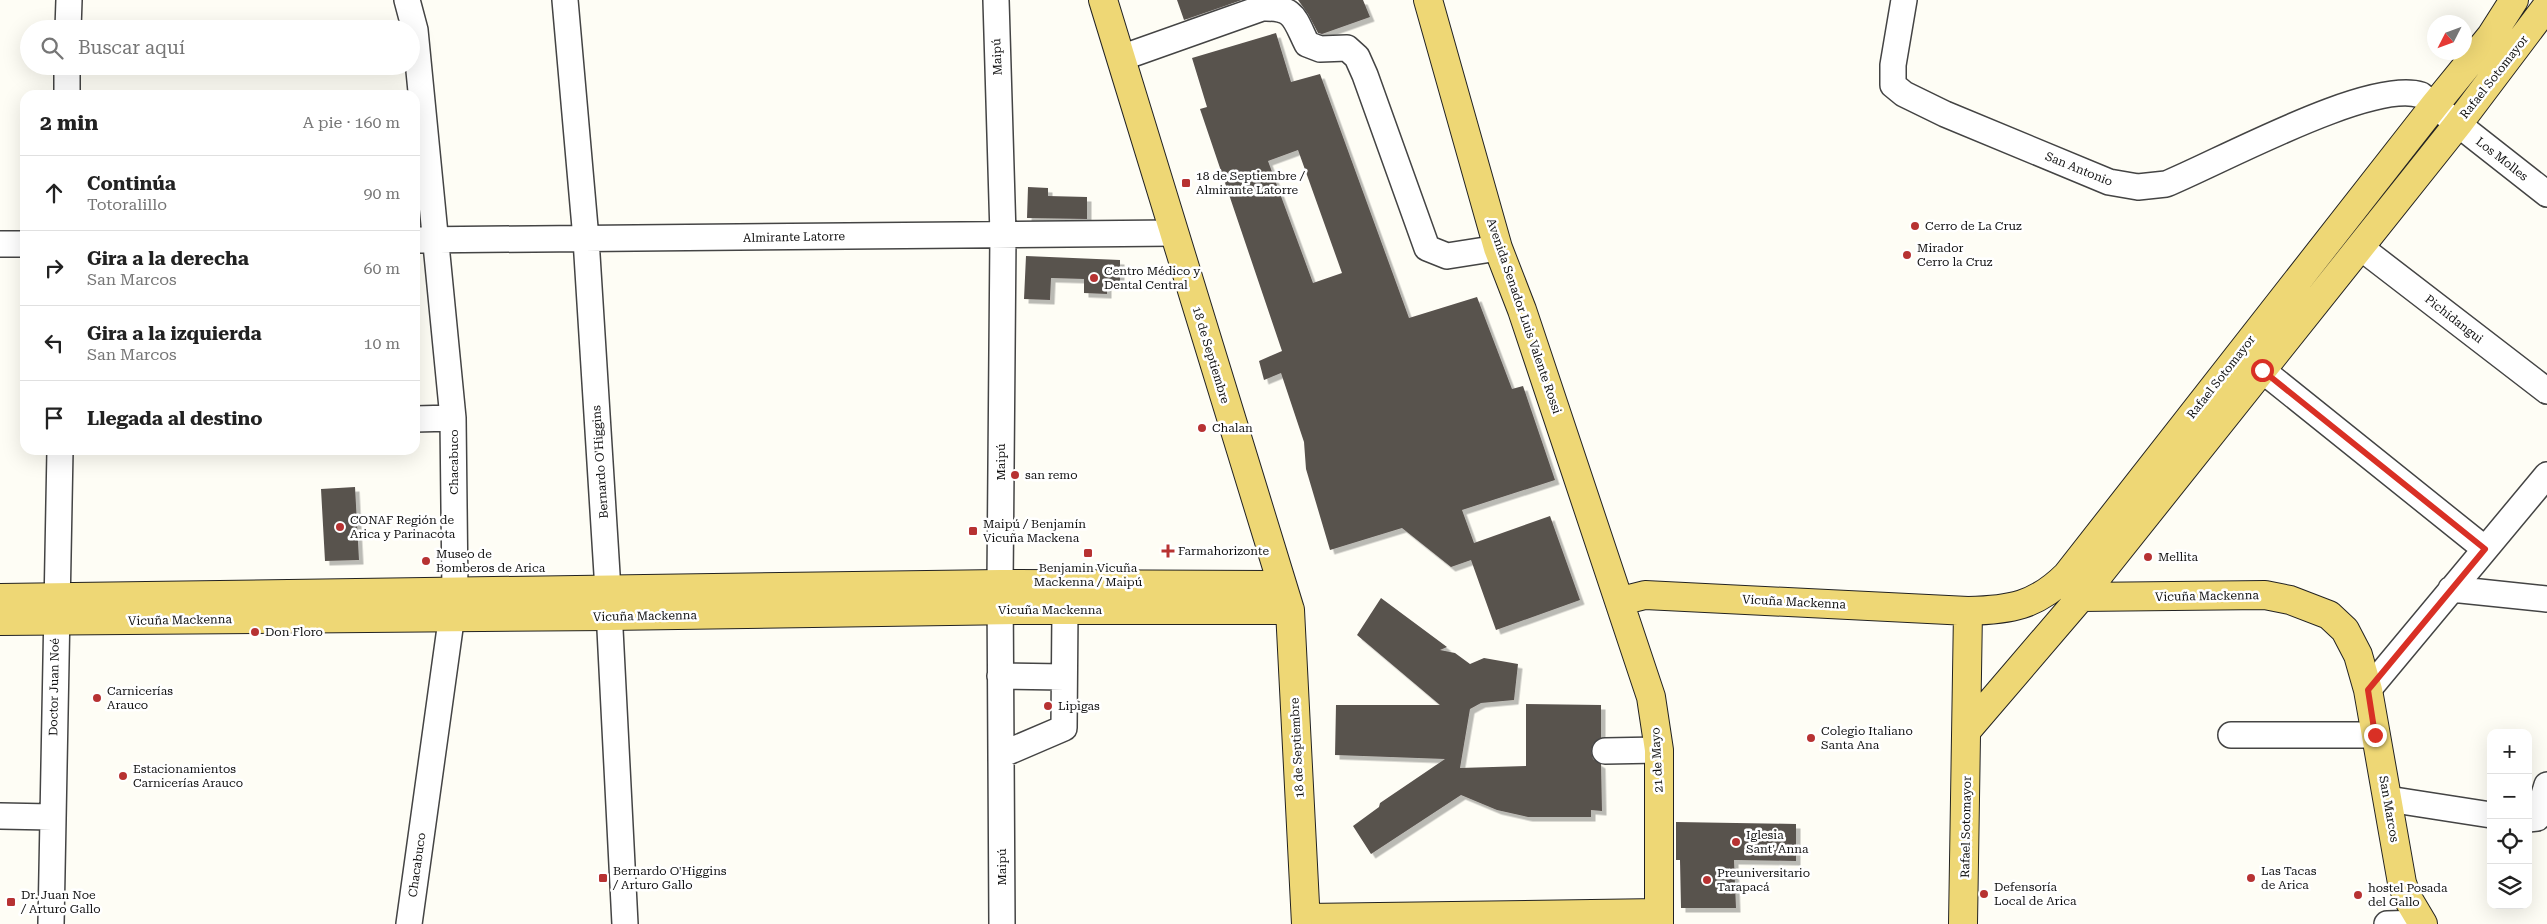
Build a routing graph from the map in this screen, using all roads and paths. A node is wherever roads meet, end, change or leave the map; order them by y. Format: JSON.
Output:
{"nodes":[{"id":1,"x":68,"y":0,"type":"edge"},
{"id":2,"x":407,"y":0,"type":"edge"},
{"id":3,"x":565,"y":0,"type":"edge"},
{"id":4,"x":996,"y":0,"type":"edge"},
{"id":5,"x":1103,"y":0,"type":"edge"},
{"id":6,"x":1428,"y":0,"type":"edge"},
{"id":7,"x":1904,"y":0,"type":"edge"},
{"id":8,"x":2514,"y":0,"type":"edge"},
{"id":9,"x":2547,"y":6,"type":"edge"},
{"id":10,"x":68,"y":20,"type":"edge"},
{"id":11,"x":411,"y":20,"type":"edge"},
{"id":12,"x":1121,"y":58,"type":"junction"},
{"id":13,"x":67,"y":75,"type":"edge"},
{"id":14,"x":416,"y":75,"type":"edge"},
{"id":15,"x":67,"y":90,"type":"edge"},
{"id":16,"x":416,"y":90,"type":"edge"},
{"id":17,"x":2434,"y":106,"type":"junction"},
{"id":18,"x":2458,"y":124,"type":"junction"},
{"id":19,"x":420,"y":152,"type":"edge"},
{"id":20,"x":2547,"y":194,"type":"edge"},
{"id":21,"x":1174,"y":233,"type":"junction"},
{"id":22,"x":1003,"y":235,"type":"junction"},
{"id":23,"x":586,"y":239,"type":"junction"},
{"id":24,"x":425,"y":240,"type":"edge"},
{"id":25,"x":0,"y":244,"type":"edge"},
{"id":26,"x":20,"y":244,"type":"edge"},
{"id":27,"x":2360,"y":247,"type":"junction"},
{"id":28,"x":1498,"y":248,"type":"junction"},
{"id":29,"x":2262,"y":370,"type":"junction"},
{"id":30,"x":2547,"y":391,"type":"edge"},
{"id":31,"x":420,"y":418,"type":"edge"},
{"id":32,"x":454,"y":418,"type":"junction"},
{"id":33,"x":60,"y":455,"type":"edge"},
{"id":34,"x":2547,"y":475,"type":"edge"},
{"id":35,"x":2485,"y":549,"type":"junction"},
{"id":36,"x":2077,"y":562,"type":"junction"},
{"id":37,"x":2451,"y":589,"type":"junction"},
{"id":38,"x":608,"y":590,"type":"junction"},
{"id":39,"x":1001,"y":597,"type":"junction"},
{"id":40,"x":1286,"y":597,"type":"junction"},
{"id":41,"x":2081,"y":597,"type":"junction"},
{"id":42,"x":0,"y":598,"type":"edge"},
{"id":43,"x":2547,"y":599,"type":"edge"},
{"id":44,"x":1621,"y":601,"type":"junction"},
{"id":45,"x":453,"y":605,"type":"junction"},
{"id":46,"x":56,"y":609,"type":"junction"},
{"id":47,"x":1065,"y":610,"type":"junction"},
{"id":48,"x":1968,"y":611,"type":"junction"},
{"id":49,"x":2330,"y":615,"type":"joint"},
{"id":50,"x":609,"y":616,"type":"junction"},
{"id":51,"x":0,"y":621,"type":"edge"},
{"id":52,"x":1000,"y":676,"type":"junction"},
{"id":53,"x":1064,"y":677,"type":"junction"},
{"id":54,"x":2368,"y":690,"type":"junction"},
{"id":55,"x":1968,"y":729,"type":"junction"},
{"id":56,"x":2231,"y":734,"type":"dead end"},
{"id":57,"x":2375,"y":735,"type":"junction"},
{"id":58,"x":1659,"y":750,"type":"junction"},
{"id":59,"x":1605,"y":751,"type":"dead end"},
{"id":60,"x":1001,"y":755,"type":"junction"},
{"id":61,"x":2547,"y":785,"type":"edge"},
{"id":62,"x":2388,"y":799,"type":"junction"},
{"id":63,"x":2487,"y":814,"type":"edge"},
{"id":64,"x":0,"y":816,"type":"edge"},
{"id":65,"x":52,"y":817,"type":"junction"},
{"id":66,"x":2532,"y":819,"type":"edge"},
{"id":67,"x":1659,"y":918,"type":"edge"},
{"id":68,"x":1306,"y":921,"type":"edge"},
{"id":69,"x":2423,"y":923,"type":"edge"},
{"id":70,"x":51,"y":924,"type":"edge"},
{"id":71,"x":409,"y":924,"type":"edge"},
{"id":72,"x":625,"y":924,"type":"edge"},
{"id":73,"x":1002,"y":924,"type":"edge"},
{"id":74,"x":1964,"y":924,"type":"edge"},
{"id":75,"x":2387,"y":924,"type":"edge"}],
"edges":[{"from":1,"to":10,"type":"street"},
{"from":2,"to":11,"type":"street","name":"Chacabuco"},
{"from":3,"to":23,"type":"street","name":"Bernardo O'Higgins"},
{"from":4,"to":22,"type":"street","name":"Maipú"},
{"from":5,"to":12,"type":"main road","name":"18 de Septiembre"},
{"from":6,"to":28,"type":"main road","name":"Avenida Senador Luis Valente Rossi"},
{"from":7,"to":17,"type":"street","name":"San Antonio"},
{"from":8,"to":17,"type":"main road","name":"Rafael Sotomayor"},
{"from":9,"to":18,"type":"main road","name":"Rafael Sotomayor"},
{"from":12,"to":21,"type":"main road","name":"18 de Septiembre"},
{"from":12,"to":28,"type":"street"},
{"from":13,"to":15,"type":"street"},
{"from":14,"to":16,"type":"street","name":"Chacabuco"},
{"from":17,"to":18,"type":"street","name":"Los Molles"},
{"from":17,"to":36,"type":"main road","name":"Rafael Sotomayor"},
{"from":18,"to":20,"type":"street","name":"Los Molles"},
{"from":18,"to":27,"type":"main road","name":"Rafael Sotomayor"},
{"from":19,"to":24,"type":"street","name":"Chacabuco"},
{"from":21,"to":22,"type":"street","name":"Almirante Latorre"},
{"from":21,"to":40,"type":"main road","name":"18 de Septiembre"},
{"from":22,"to":23,"type":"street","name":"Almirante Latorre"},
{"from":22,"to":39,"type":"street","name":"Maipú"},
{"from":23,"to":24,"type":"street","name":"Almirante Latorre"},
{"from":23,"to":38,"type":"street","name":"Bernardo O'Higgins"},
{"from":24,"to":32,"type":"street","name":"Chacabuco"},
{"from":25,"to":26,"type":"street"},
{"from":27,"to":29,"type":"main road","name":"Rafael Sotomayor"},
{"from":27,"to":30,"type":"street","name":"Pichidangui"},
{"from":28,"to":44,"type":"main road","name":"Avenida Senador Luis Valente Rossi"},
{"from":29,"to":35,"type":"street"},
{"from":29,"to":41,"type":"main road","name":"Rafael Sotomayor"},
{"from":31,"to":32,"type":"street"},
{"from":32,"to":45,"type":"street","name":"Chacabuco"},
{"from":33,"to":46,"type":"street","name":"Doctor Juan Noé"},
{"from":34,"to":35,"type":"street"},
{"from":35,"to":37,"type":"street"},
{"from":36,"to":41,"type":"main road"},
{"from":36,"to":48,"type":"main road","name":"Rafael Sotomayor"},
{"from":37,"to":43,"type":"street"},
{"from":37,"to":54,"type":"street"},
{"from":38,"to":39,"type":"main road","name":"Vicuña Mackenna"},
{"from":38,"to":45,"type":"main road","name":"Vicuña Mackenna"},
{"from":38,"to":50,"type":"street","name":"Bernardo O'Higgins"},
{"from":39,"to":40,"type":"main road","name":"Vicuña Mackenna"},
{"from":39,"to":47,"type":"main road","name":"Vicuña Mackenna"},
{"from":39,"to":50,"type":"main road","name":"Vicuña Mackenna"},
{"from":39,"to":52,"type":"street","name":"Maipú"},
{"from":40,"to":47,"type":"main road","name":"Vicuña Mackenna"},
{"from":40,"to":68,"type":"main road","name":"18 de Septiembre"},
{"from":41,"to":49,"type":"main road","name":"Vicuña Mackenna"},
{"from":41,"to":55,"type":"main road","name":"Rafael Sotomayor"},
{"from":42,"to":46,"type":"main road","name":"Vicuña Mackenna"},
{"from":44,"to":48,"type":"main road","name":"Vicuña Mackenna"},
{"from":44,"to":58,"type":"main road","name":"21 de Mayo"},
{"from":45,"to":46,"type":"main road","name":"Vicuña Mackenna"},
{"from":45,"to":50,"type":"main road","name":"Vicuña Mackenna"},
{"from":45,"to":71,"type":"street","name":"Chacabuco"},
{"from":46,"to":51,"type":"main road","name":"Vicuña Mackenna"},
{"from":46,"to":65,"type":"street","name":"Doctor Juan Noé"},
{"from":47,"to":53,"type":"street"},
{"from":48,"to":55,"type":"main road","name":"Rafael Sotomayor"},
{"from":49,"to":54,"type":"main road","name":"San Marcos"},
{"from":50,"to":72,"type":"street","name":"Bernardo O'Higgins"},
{"from":52,"to":53,"type":"street"},
{"from":52,"to":60,"type":"street","name":"Maipú"},
{"from":53,"to":60,"type":"street"},
{"from":54,"to":57,"type":"main road","name":"San Marcos"},
{"from":55,"to":74,"type":"main road","name":"Rafael Sotomayor"},
{"from":56,"to":57,"type":"street"},
{"from":57,"to":62,"type":"main road","name":"San Marcos"},
{"from":58,"to":59,"type":"street"},
{"from":58,"to":67,"type":"main road","name":"21 de Mayo"},
{"from":60,"to":73,"type":"street","name":"Maipú"},
{"from":61,"to":66,"type":"street"},
{"from":62,"to":63,"type":"street"},
{"from":62,"to":69,"type":"main road","name":"San Marcos"},
{"from":64,"to":65,"type":"street"},
{"from":65,"to":70,"type":"street","name":"Doctor Juan Noé"},
{"from":67,"to":68,"type":"main road"},
{"from":69,"to":75,"type":"street"}]}
